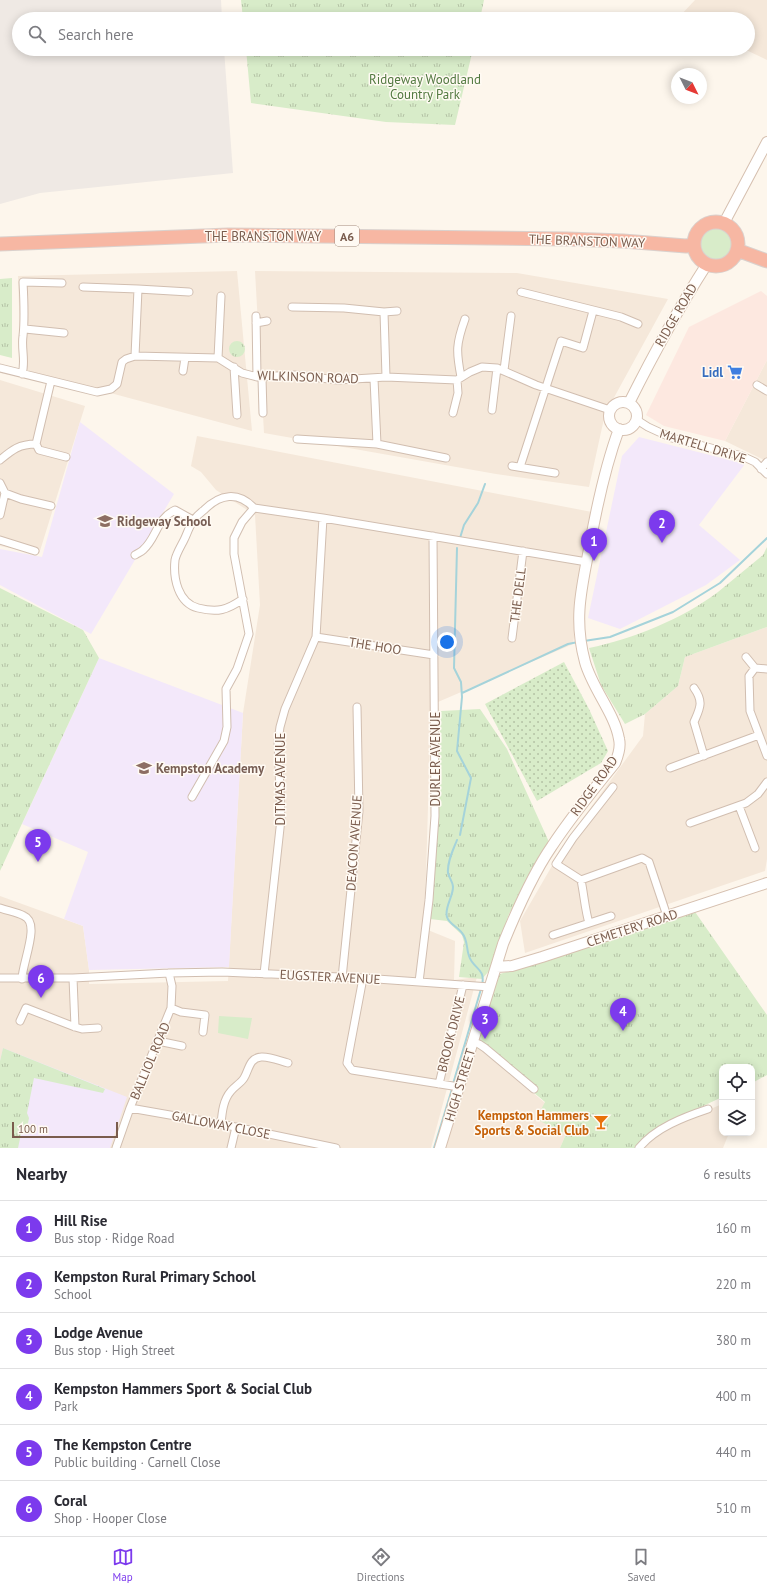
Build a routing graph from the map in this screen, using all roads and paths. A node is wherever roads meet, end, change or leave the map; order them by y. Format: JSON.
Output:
{"nodes":[{"id":1,"x":767,"y":142,"type":"edge"},
{"id":2,"x":724,"y":223,"type":"junction"},
{"id":3,"x":0,"y":244,"type":"edge"},
{"id":4,"x":693,"y":245,"type":"junction"},
{"id":5,"x":737,"y":250,"type":"junction"},
{"id":6,"x":767,"y":261,"type":"edge"},
{"id":7,"x":706,"y":264,"type":"junction"},
{"id":8,"x":62,"y":283,"type":"dead end"},
{"id":9,"x":83,"y":287,"type":"dead end"},
{"id":10,"x":138,"y":289,"type":"junction"},
{"id":11,"x":189,"y":292,"type":"dead end"},
{"id":12,"x":521,"y":292,"type":"dead end"},
{"id":13,"x":221,"y":296,"type":"dead end"},
{"id":14,"x":292,"y":307,"type":"dead end"},
{"id":15,"x":397,"y":311,"type":"dead end"},
{"id":16,"x":593,"y":311,"type":"junction"},
{"id":17,"x":384,"y":312,"type":"junction"},
{"id":18,"x":511,"y":316,"type":"dead end"},
{"id":19,"x":465,"y":319,"type":"dead end"},
{"id":20,"x":267,"y":321,"type":"dead end"},
{"id":21,"x":638,"y":324,"type":"dead end"},
{"id":22,"x":24,"y":329,"type":"junction"},
{"id":23,"x":64,"y":332,"type":"dead end"},
{"id":24,"x":135,"y":356,"type":"junction"},
{"id":25,"x":185,"y":358,"type":"junction"},
{"id":26,"x":218,"y":358,"type":"junction"},
{"id":27,"x":234,"y":367,"type":"junction"},
{"id":28,"x":0,"y":368,"type":"edge"},
{"id":29,"x":500,"y":369,"type":"junction"},
{"id":30,"x":182,"y":371,"type":"dead end"},
{"id":31,"x":22,"y":374,"type":"junction"},
{"id":32,"x":386,"y":377,"type":"junction"},
{"id":33,"x":260,"y":378,"type":"junction"},
{"id":34,"x":374,"y":379,"type":"junction"},
{"id":35,"x":459,"y":379,"type":"junction"},
{"id":36,"x":51,"y":381,"type":"junction"},
{"id":37,"x":757,"y":385,"type":"dead end"},
{"id":38,"x":545,"y":387,"type":"junction"},
{"id":39,"x":767,"y":391,"type":"edge"},
{"id":40,"x":629,"y":403,"type":"junction"},
{"id":41,"x":492,"y":410,"type":"dead end"},
{"id":42,"x":610,"y":410,"type":"junction"},
{"id":43,"x":453,"y":413,"type":"dead end"},
{"id":44,"x":263,"y":414,"type":"dead end"},
{"id":45,"x":237,"y":415,"type":"dead end"},
{"id":46,"x":637,"y":420,"type":"junction"},
{"id":47,"x":619,"y":429,"type":"junction"},
{"id":48,"x":297,"y":439,"type":"dead end"},
{"id":49,"x":36,"y":444,"type":"junction"},
{"id":50,"x":377,"y":444,"type":"junction"},
{"id":51,"x":66,"y":457,"type":"dead end"},
{"id":52,"x":446,"y":458,"type":"dead end"},
{"id":53,"x":0,"y":460,"type":"edge"},
{"id":54,"x":767,"y":462,"type":"edge"},
{"id":55,"x":761,"y":469,"type":"junction"},
{"id":56,"x":556,"y":473,"type":"dead end"},
{"id":57,"x":767,"y":474,"type":"edge"},
{"id":58,"x":0,"y":483,"type":"edge"},
{"id":59,"x":6,"y":493,"type":"junction"},
{"id":60,"x":51,"y":506,"type":"dead end"},
{"id":61,"x":254,"y":508,"type":"junction"},
{"id":62,"x":0,"y":515,"type":"edge"},
{"id":63,"x":324,"y":518,"type":"junction"},
{"id":64,"x":193,"y":520,"type":"junction"},
{"id":65,"x":432,"y":536,"type":"junction"},
{"id":66,"x":0,"y":540,"type":"edge"},
{"id":67,"x":35,"y":551,"type":"dead end"},
{"id":68,"x":523,"y":551,"type":"junction"},
{"id":69,"x":135,"y":555,"type":"dead end"},
{"id":70,"x":587,"y":562,"type":"junction"},
{"id":71,"x":244,"y":599,"type":"junction"},
{"id":72,"x":316,"y":637,"type":"junction"},
{"id":73,"x":512,"y":638,"type":"dead end"},
{"id":74,"x":434,"y":655,"type":"junction"},
{"id":75,"x":746,"y":657,"type":"dead end"},
{"id":76,"x":755,"y":668,"type":"junction"},
{"id":77,"x":767,"y":669,"type":"edge"},
{"id":78,"x":694,"y":688,"type":"dead end"},
{"id":79,"x":356,"y":707,"type":"dead end"},
{"id":80,"x":759,"y":735,"type":"junction"},
{"id":81,"x":704,"y":756,"type":"junction"},
{"id":82,"x":767,"y":756,"type":"edge"},
{"id":83,"x":670,"y":768,"type":"dead end"},
{"id":84,"x":767,"y":782,"type":"edge"},
{"id":85,"x":613,"y":787,"type":"dead end"},
{"id":86,"x":192,"y":797,"type":"dead end"},
{"id":87,"x":739,"y":806,"type":"junction"},
{"id":88,"x":690,"y":823,"type":"dead end"},
{"id":89,"x":755,"y":848,"type":"dead end"},
{"id":90,"x":580,"y":880,"type":"junction"},
{"id":91,"x":767,"y":883,"type":"edge"},
{"id":92,"x":0,"y":908,"type":"edge"},
{"id":93,"x":611,"y":916,"type":"dead end"},
{"id":94,"x":667,"y":916,"type":"junction"},
{"id":95,"x":589,"y":923,"type":"junction"},
{"id":96,"x":553,"y":935,"type":"dead end"},
{"id":97,"x":169,"y":972,"type":"junction"},
{"id":98,"x":495,"y":972,"type":"junction"},
{"id":99,"x":264,"y":974,"type":"junction"},
{"id":100,"x":0,"y":978,"type":"edge"},
{"id":101,"x":22,"y":978,"type":"junction"},
{"id":102,"x":73,"y":978,"type":"junction"},
{"id":103,"x":342,"y":978,"type":"junction"},
{"id":104,"x":363,"y":978,"type":"junction"},
{"id":105,"x":419,"y":982,"type":"junction"},
{"id":106,"x":463,"y":985,"type":"junction"},
{"id":107,"x":484,"y":986,"type":"junction"},
{"id":108,"x":171,"y":1008,"type":"junction"},
{"id":109,"x":20,"y":1021,"type":"dead end"},
{"id":110,"x":75,"y":1027,"type":"junction"},
{"id":111,"x":98,"y":1028,"type":"dead end"},
{"id":112,"x":203,"y":1032,"type":"dead end"},
{"id":113,"x":158,"y":1041,"type":"junction"},
{"id":114,"x":473,"y":1042,"type":"junction"},
{"id":115,"x":182,"y":1046,"type":"dead end"},
{"id":116,"x":288,"y":1063,"type":"dead end"},
{"id":117,"x":439,"y":1084,"type":"junction"},
{"id":118,"x":455,"y":1086,"type":"junction"},
{"id":119,"x":534,"y":1089,"type":"dead end"},
{"id":120,"x":130,"y":1108,"type":"junction"},
{"id":121,"x":708,"y":1109,"type":"dead end"},
{"id":122,"x":221,"y":1124,"type":"junction"},
{"id":123,"x":236,"y":1127,"type":"junction"},
{"id":124,"x":116,"y":1148,"type":"edge"},
{"id":125,"x":231,"y":1148,"type":"edge"},
{"id":126,"x":336,"y":1148,"type":"edge"},
{"id":127,"x":440,"y":1148,"type":"edge"},
{"id":128,"x":639,"y":1148,"type":"edge"}],
"edges":[{"from":1,"to":2,"type":"street"},
{"from":2,"to":4,"type":"highway"},
{"from":2,"to":5,"type":"highway"},
{"from":3,"to":4,"type":"highway","name":"THE BRANSTON WAY","number":"A6"},
{"from":4,"to":7,"type":"highway"},
{"from":5,"to":6,"type":"highway"},
{"from":5,"to":7,"type":"highway"},
{"from":7,"to":40,"type":"street","name":"RIDGE ROAD"},
{"from":8,"to":22,"type":"street"},
{"from":9,"to":10,"type":"street"},
{"from":10,"to":11,"type":"street"},
{"from":10,"to":24,"type":"street"},
{"from":12,"to":16,"type":"street"},
{"from":13,"to":26,"type":"street"},
{"from":14,"to":17,"type":"street"},
{"from":15,"to":17,"type":"street"},
{"from":16,"to":21,"type":"street"},
{"from":16,"to":38,"type":"street"},
{"from":17,"to":32,"type":"street"},
{"from":18,"to":29,"type":"street"},
{"from":19,"to":35,"type":"street"},
{"from":20,"to":33,"type":"street"},
{"from":22,"to":23,"type":"street"},
{"from":22,"to":31,"type":"street"},
{"from":24,"to":25,"type":"street","name":"WILKINSON ROAD"},
{"from":24,"to":36,"type":"street"},
{"from":25,"to":26,"type":"street","name":"WILKINSON ROAD"},
{"from":25,"to":30,"type":"street"},
{"from":26,"to":27,"type":"street","name":"WILKINSON ROAD"},
{"from":27,"to":33,"type":"street","name":"WILKINSON ROAD"},
{"from":27,"to":45,"type":"street"},
{"from":28,"to":31,"type":"street"},
{"from":29,"to":35,"type":"street","name":"WILKINSON ROAD"},
{"from":29,"to":38,"type":"street","name":"WILKINSON ROAD"},
{"from":29,"to":41,"type":"street"},
{"from":31,"to":36,"type":"street"},
{"from":32,"to":34,"type":"street","name":"WILKINSON ROAD"},
{"from":32,"to":35,"type":"street","name":"WILKINSON ROAD"},
{"from":33,"to":34,"type":"street","name":"WILKINSON ROAD"},
{"from":33,"to":44,"type":"street"},
{"from":34,"to":50,"type":"street"},
{"from":35,"to":43,"type":"street"},
{"from":36,"to":49,"type":"street"},
{"from":37,"to":39,"type":"street"},
{"from":38,"to":42,"type":"street","name":"WILKINSON ROAD"},
{"from":38,"to":56,"type":"street"},
{"from":40,"to":42,"type":"street"},
{"from":40,"to":46,"type":"street"},
{"from":42,"to":47,"type":"street"},
{"from":46,"to":47,"type":"street"},
{"from":46,"to":55,"type":"street","name":"MARTELL DRIVE"},
{"from":47,"to":70,"type":"street","name":"RIDGE ROAD"},
{"from":48,"to":50,"type":"street"},
{"from":49,"to":51,"type":"street"},
{"from":49,"to":53,"type":"street"},
{"from":50,"to":52,"type":"street"},
{"from":54,"to":55,"type":"street"},
{"from":55,"to":57,"type":"street","name":"MARTELL DRIVE"},
{"from":58,"to":59,"type":"street"},
{"from":59,"to":60,"type":"street"},
{"from":59,"to":62,"type":"street"},
{"from":61,"to":63,"type":"street"},
{"from":61,"to":64,"type":"street"},
{"from":61,"to":71,"type":"street"},
{"from":63,"to":65,"type":"street"},
{"from":63,"to":72,"type":"street","name":"DITMAS AVENUE"},
{"from":64,"to":69,"type":"street"},
{"from":64,"to":71,"type":"street"},
{"from":65,"to":68,"type":"street"},
{"from":65,"to":74,"type":"street","name":"DURLER AVENUE"},
{"from":66,"to":67,"type":"street"},
{"from":68,"to":70,"type":"street"},
{"from":68,"to":73,"type":"street","name":"THE DELL"},
{"from":70,"to":98,"type":"street","name":"RIDGE ROAD"},
{"from":71,"to":86,"type":"street"},
{"from":72,"to":74,"type":"street","name":"THE HOO"},
{"from":72,"to":99,"type":"street","name":"DITMAS AVENUE"},
{"from":74,"to":105,"type":"street","name":"DURLER AVENUE"},
{"from":75,"to":76,"type":"street"},
{"from":76,"to":77,"type":"street"},
{"from":76,"to":80,"type":"street"},
{"from":78,"to":81,"type":"street"},
{"from":79,"to":103,"type":"street","name":"DEACON AVENUE"},
{"from":80,"to":81,"type":"street"},
{"from":80,"to":82,"type":"street"},
{"from":81,"to":83,"type":"street"},
{"from":84,"to":87,"type":"street"},
{"from":85,"to":90,"type":"street"},
{"from":87,"to":88,"type":"street"},
{"from":87,"to":89,"type":"street"},
{"from":90,"to":94,"type":"street"},
{"from":90,"to":95,"type":"street"},
{"from":91,"to":94,"type":"street","name":"CEMETERY ROAD"},
{"from":92,"to":101,"type":"street"},
{"from":93,"to":95,"type":"street"},
{"from":94,"to":98,"type":"street","name":"CEMETERY ROAD"},
{"from":95,"to":96,"type":"street"},
{"from":97,"to":99,"type":"street","name":"EUGSTER AVENUE"},
{"from":97,"to":102,"type":"street","name":"EUGSTER AVENUE"},
{"from":97,"to":108,"type":"street","name":"BALLIOL ROAD"},
{"from":98,"to":107,"type":"street","name":"HIGH STREET"},
{"from":99,"to":103,"type":"street","name":"EUGSTER AVENUE"},
{"from":100,"to":101,"type":"street","name":"EUGSTER AVENUE"},
{"from":101,"to":102,"type":"street","name":"EUGSTER AVENUE"},
{"from":102,"to":110,"type":"street"},
{"from":103,"to":104,"type":"street","name":"EUGSTER AVENUE"},
{"from":104,"to":105,"type":"street","name":"EUGSTER AVENUE"},
{"from":104,"to":117,"type":"street"},
{"from":105,"to":106,"type":"street","name":"EUGSTER AVENUE"},
{"from":106,"to":107,"type":"street","name":"EUGSTER AVENUE"},
{"from":106,"to":117,"type":"street","name":"BROOK DRIVE"},
{"from":107,"to":114,"type":"street","name":"HIGH STREET"},
{"from":108,"to":112,"type":"street"},
{"from":108,"to":113,"type":"street","name":"BALLIOL ROAD"},
{"from":109,"to":110,"type":"street"},
{"from":110,"to":111,"type":"street"},
{"from":113,"to":115,"type":"street"},
{"from":113,"to":120,"type":"street","name":"BALLIOL ROAD"},
{"from":114,"to":118,"type":"street","name":"HIGH STREET"},
{"from":114,"to":119,"type":"street"},
{"from":116,"to":122,"type":"street"},
{"from":117,"to":118,"type":"street"},
{"from":118,"to":127,"type":"street","name":"HIGH STREET"},
{"from":120,"to":122,"type":"street","name":"GALLOWAY CLOSE"},
{"from":120,"to":124,"type":"street","name":"BALLIOL ROAD"},
{"from":121,"to":128,"type":"street"},
{"from":122,"to":123,"type":"street","name":"GALLOWAY CLOSE"},
{"from":123,"to":125,"type":"street"},
{"from":123,"to":126,"type":"street","name":"GALLOWAY CLOSE"}]}
